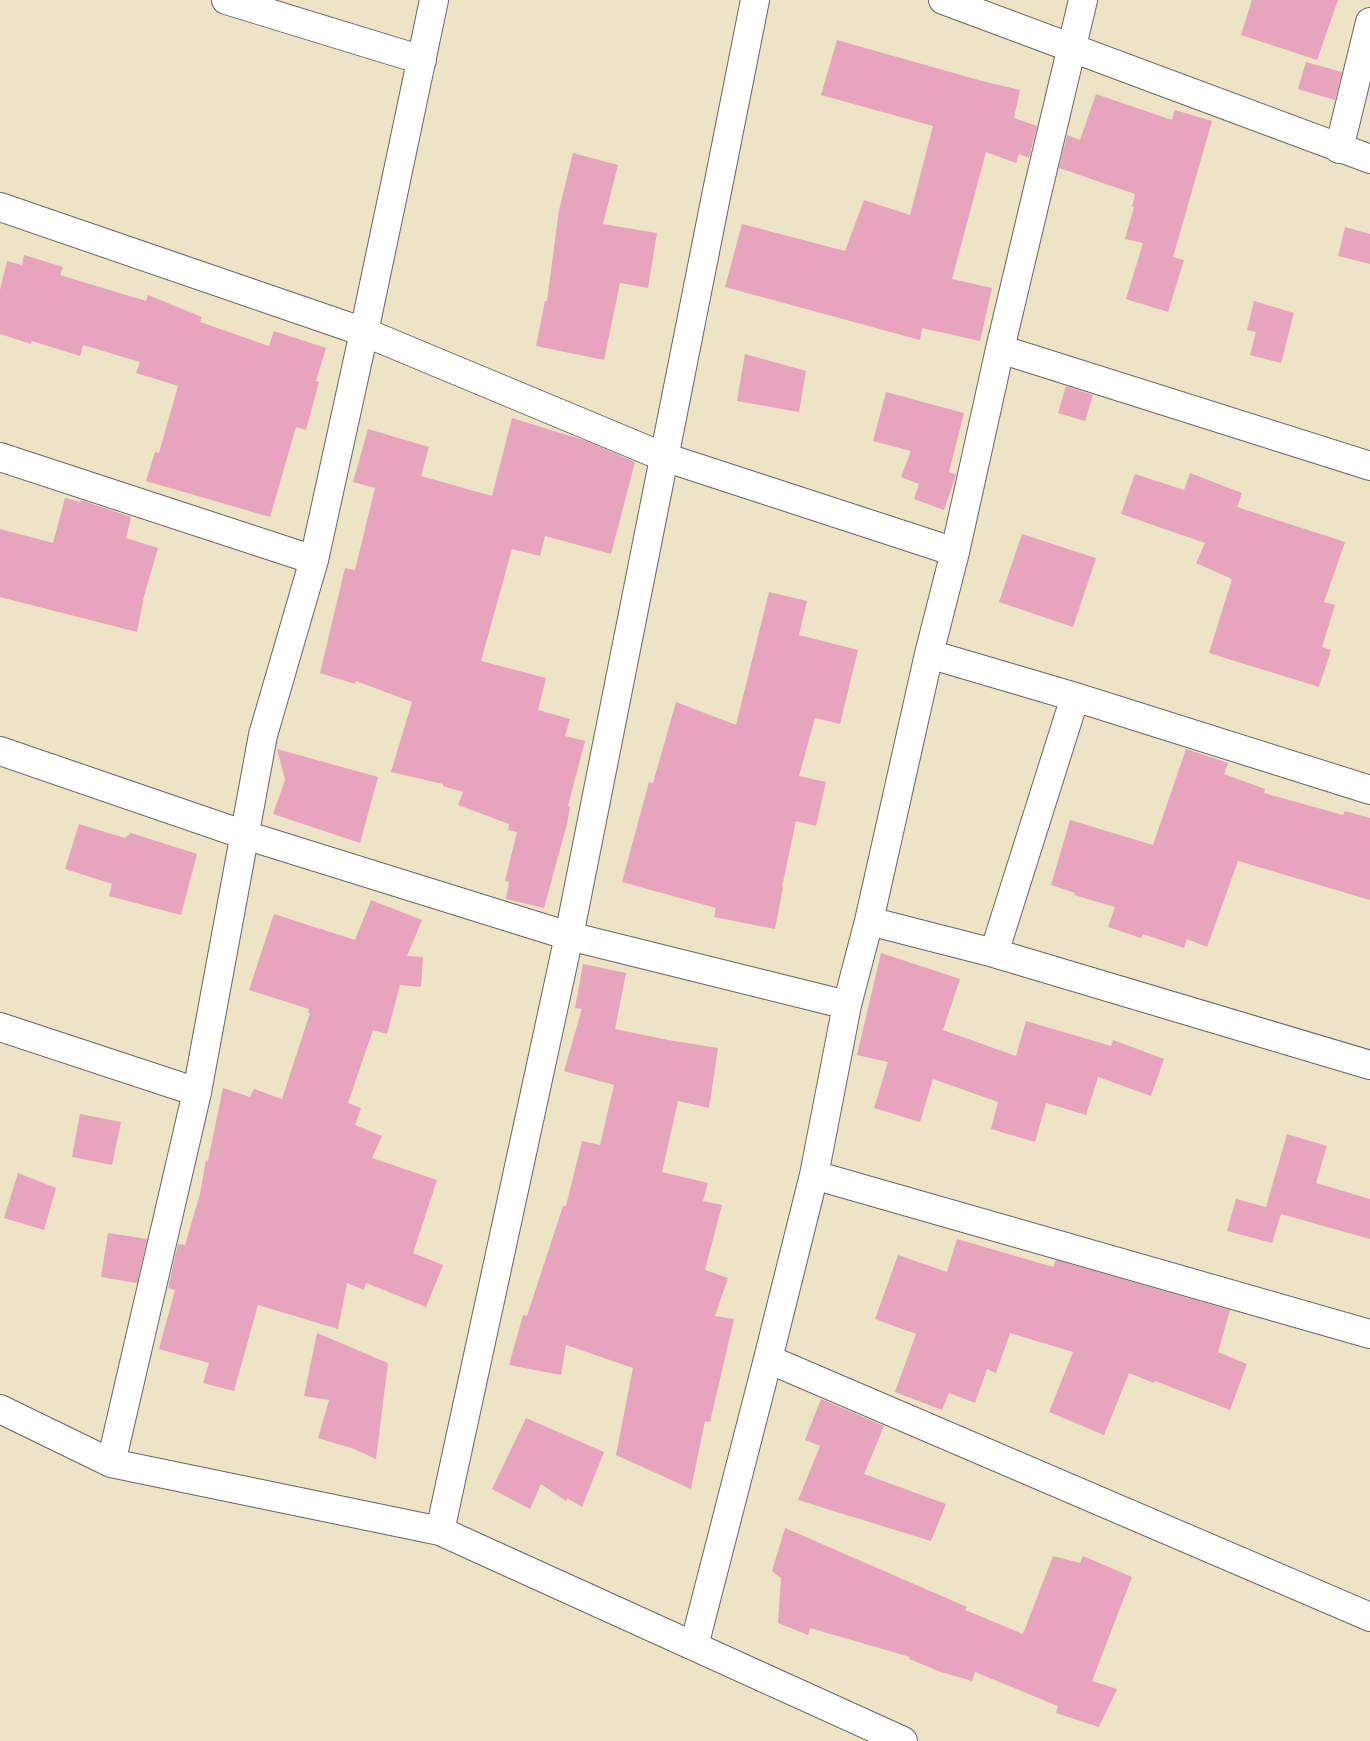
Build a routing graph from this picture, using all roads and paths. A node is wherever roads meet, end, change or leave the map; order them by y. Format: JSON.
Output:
{"nodes":[{"id":1,"x":226,"y":0,"type":"edge"},
{"id":2,"x":434,"y":0,"type":"edge"},
{"id":3,"x":755,"y":0,"type":"edge"},
{"id":4,"x":943,"y":0,"type":"edge"},
{"id":5,"x":1083,"y":0,"type":"edge"},
{"id":6,"x":1370,"y":22,"type":"edge"},
{"id":7,"x":1071,"y":48,"type":"junction"},
{"id":8,"x":422,"y":60,"type":"junction"},
{"id":9,"x":1339,"y":149,"type":"junction"},
{"id":10,"x":1370,"y":159,"type":"edge"},
{"id":11,"x":0,"y":206,"type":"edge"},
{"id":12,"x":364,"y":332,"type":"junction"},
{"id":13,"x":1000,"y":349,"type":"junction"},
{"id":14,"x":0,"y":457,"type":"edge"},
{"id":15,"x":664,"y":457,"type":"junction"},
{"id":16,"x":1370,"y":466,"type":"edge"},
{"id":17,"x":955,"y":552,"type":"junction"},
{"id":18,"x":314,"y":560,"type":"junction"},
{"id":19,"x":929,"y":654,"type":"junction"},
{"id":20,"x":1074,"y":697,"type":"junction"},
{"id":21,"x":0,"y":751,"type":"edge"},
{"id":22,"x":1370,"y":790,"type":"edge"},
{"id":23,"x":244,"y":835,"type":"junction"},
{"id":24,"x":869,"y":921,"type":"junction"},
{"id":25,"x":569,"y":936,"type":"junction"},
{"id":26,"x":994,"y":953,"type":"junction"},
{"id":27,"x":846,"y":1005,"type":"junction"},
{"id":28,"x":0,"y":1027,"type":"edge"},
{"id":29,"x":1370,"y":1065,"type":"edge"},
{"id":30,"x":197,"y":1092,"type":"junction"},
{"id":31,"x":814,"y":1175,"type":"junction"},
{"id":32,"x":1370,"y":1334,"type":"edge"},
{"id":33,"x":768,"y":1359,"type":"junction"},
{"id":34,"x":0,"y":1409,"type":"edge"},
{"id":35,"x":111,"y":1464,"type":"junction"},
{"id":36,"x":440,"y":1531,"type":"junction"},
{"id":37,"x":1370,"y":1617,"type":"edge"},
{"id":38,"x":694,"y":1646,"type":"junction"},
{"id":39,"x":903,"y":1741,"type":"edge"}],
"edges":[{"from":1,"to":8,"type":"street"},
{"from":2,"to":8,"type":"street"},
{"from":3,"to":15,"type":"street"},
{"from":4,"to":7,"type":"street"},
{"from":5,"to":7,"type":"street"},
{"from":6,"to":9,"type":"street"},
{"from":7,"to":9,"type":"street"},
{"from":7,"to":13,"type":"street"},
{"from":8,"to":12,"type":"street"},
{"from":9,"to":10,"type":"street"},
{"from":11,"to":12,"type":"street"},
{"from":12,"to":15,"type":"street"},
{"from":12,"to":18,"type":"street"},
{"from":13,"to":16,"type":"street"},
{"from":13,"to":17,"type":"street"},
{"from":14,"to":18,"type":"street"},
{"from":15,"to":17,"type":"street"},
{"from":15,"to":25,"type":"street"},
{"from":17,"to":19,"type":"street"},
{"from":18,"to":23,"type":"street"},
{"from":19,"to":20,"type":"street"},
{"from":19,"to":24,"type":"street"},
{"from":20,"to":22,"type":"street"},
{"from":20,"to":26,"type":"street"},
{"from":21,"to":23,"type":"street"},
{"from":23,"to":25,"type":"street"},
{"from":23,"to":30,"type":"street"},
{"from":24,"to":26,"type":"street"},
{"from":24,"to":27,"type":"street"},
{"from":25,"to":27,"type":"street"},
{"from":25,"to":36,"type":"street"},
{"from":26,"to":29,"type":"street"},
{"from":27,"to":31,"type":"street"},
{"from":28,"to":30,"type":"street"},
{"from":30,"to":35,"type":"street"},
{"from":31,"to":32,"type":"street"},
{"from":31,"to":33,"type":"street"},
{"from":33,"to":37,"type":"street"},
{"from":33,"to":38,"type":"street"},
{"from":34,"to":35,"type":"street"},
{"from":35,"to":36,"type":"street"},
{"from":36,"to":38,"type":"street"},
{"from":38,"to":39,"type":"street"}]}
